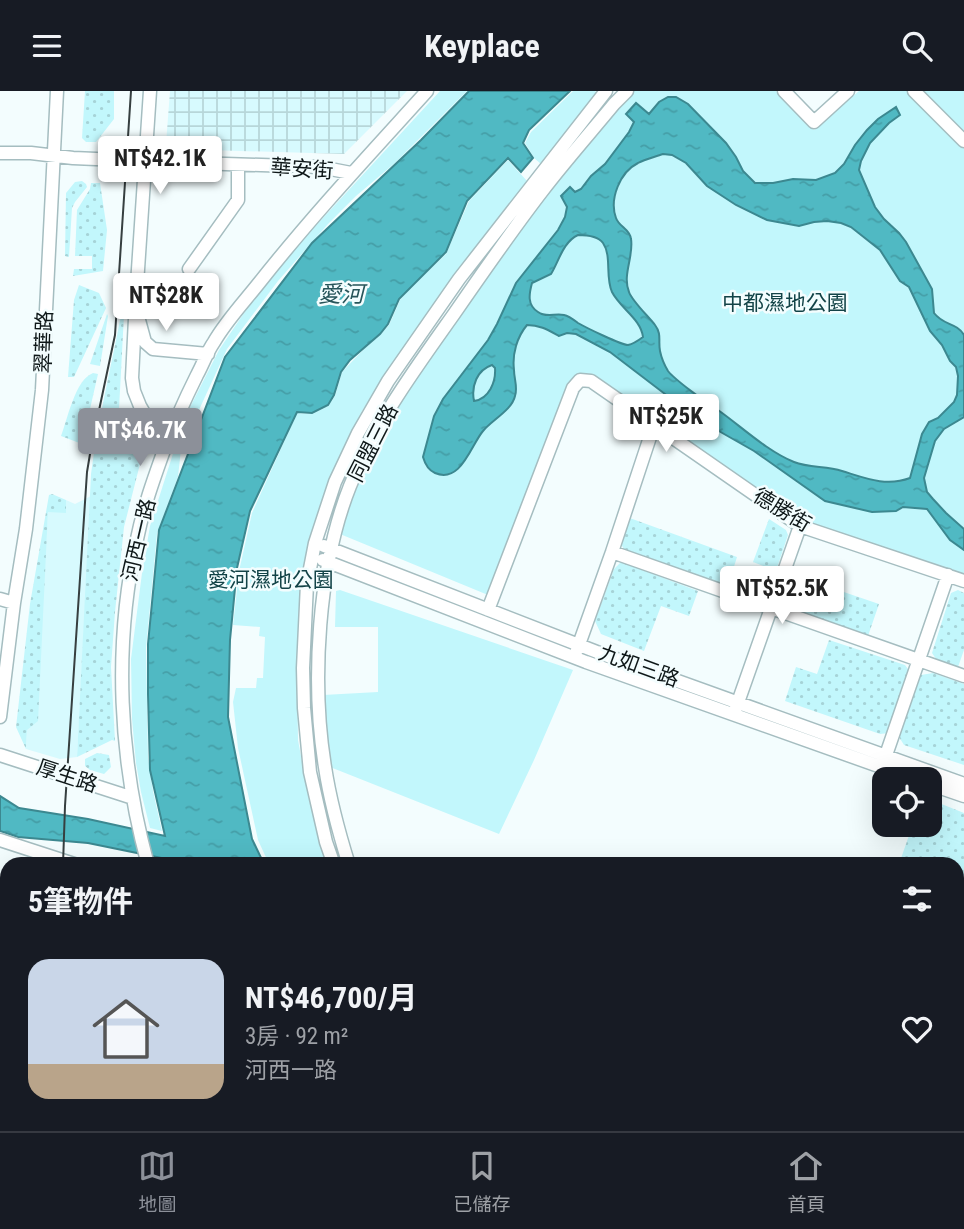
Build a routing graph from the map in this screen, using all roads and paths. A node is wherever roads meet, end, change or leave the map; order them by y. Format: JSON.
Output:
{"nodes":[{"id":1,"x":57,"y":91,"type":"edge"},
{"id":2,"x":150,"y":91,"type":"edge"},
{"id":3,"x":427,"y":91,"type":"edge"},
{"id":4,"x":606,"y":91,"type":"edge"},
{"id":5,"x":627,"y":91,"type":"edge"},
{"id":6,"x":784,"y":91,"type":"edge"},
{"id":7,"x":848,"y":91,"type":"edge"},
{"id":8,"x":914,"y":91,"type":"edge"},
{"id":9,"x":964,"y":141,"type":"edge"},
{"id":10,"x":0,"y":153,"type":"edge"},
{"id":11,"x":54,"y":155,"type":"junction"},
{"id":12,"x":146,"y":161,"type":"junction"},
{"id":13,"x":238,"y":165,"type":"junction"},
{"id":14,"x":351,"y":173,"type":"junction"},
{"id":15,"x":189,"y":269,"type":"dead end"},
{"id":16,"x":136,"y":299,"type":"junction"},
{"id":17,"x":208,"y":354,"type":"junction"},
{"id":18,"x":654,"y":425,"type":"junction"},
{"id":19,"x":169,"y":438,"type":"junction"},
{"id":20,"x":800,"y":526,"type":"junction"},
{"id":21,"x":314,"y":549,"type":"junction"},
{"id":22,"x":612,"y":552,"type":"junction"},
{"id":23,"x":330,"y":555,"type":"junction"},
{"id":24,"x":948,"y":575,"type":"junction"},
{"id":25,"x":964,"y":581,"type":"edge"},
{"id":26,"x":0,"y":599,"type":"edge"},
{"id":27,"x":14,"y":603,"type":"junction"},
{"id":28,"x":770,"y":608,"type":"junction"},
{"id":29,"x":488,"y":610,"type":"junction"},
{"id":30,"x":576,"y":651,"type":"junction"},
{"id":31,"x":304,"y":659,"type":"junction"},
{"id":32,"x":320,"y":659,"type":"junction"},
{"id":33,"x":919,"y":660,"type":"junction"},
{"id":34,"x":964,"y":676,"type":"edge"},
{"id":35,"x":736,"y":709,"type":"junction"},
{"id":36,"x":0,"y":716,"type":"edge"},
{"id":37,"x":0,"y":755,"type":"edge"},
{"id":38,"x":886,"y":755,"type":"junction"},
{"id":39,"x":884,"y":767,"type":"edge"},
{"id":40,"x":325,"y":769,"type":"junction"},
{"id":41,"x":310,"y":772,"type":"junction"},
{"id":42,"x":964,"y":784,"type":"edge"},
{"id":43,"x":942,"y":788,"type":"edge"},
{"id":44,"x":964,"y":796,"type":"edge"},
{"id":45,"x":133,"y":798,"type":"junction"},
{"id":46,"x":0,"y":841,"type":"edge"},
{"id":47,"x":52,"y":857,"type":"edge"},
{"id":48,"x":147,"y":857,"type":"edge"},
{"id":49,"x":331,"y":857,"type":"edge"},
{"id":50,"x":346,"y":857,"type":"edge"}],
"edges":[{"from":1,"to":11,"type":"street","name":"翠華路"},
{"from":2,"to":12,"type":"street"},
{"from":3,"to":14,"type":"street","name":"河西一路"},
{"from":4,"to":21,"type":"street","name":"同盟三路"},
{"from":5,"to":23,"type":"street","name":"同盟三路"},
{"from":6,"to":7,"type":"street"},
{"from":8,"to":9,"type":"street"},
{"from":10,"to":11,"type":"street","name":"華安街"},
{"from":11,"to":12,"type":"street","name":"華安街"},
{"from":11,"to":27,"type":"street","name":"翠華路"},
{"from":12,"to":13,"type":"street","name":"華安街"},
{"from":12,"to":16,"type":"street"},
{"from":13,"to":14,"type":"street","name":"華安街"},
{"from":13,"to":15,"type":"street"},
{"from":14,"to":17,"type":"street","name":"河西一路"},
{"from":16,"to":17,"type":"street"},
{"from":16,"to":19,"type":"street"},
{"from":17,"to":19,"type":"street","name":"河西一路"},
{"from":18,"to":20,"type":"street","name":"德勝街"},
{"from":18,"to":22,"type":"street"},
{"from":18,"to":29,"type":"street","name":"德勝街"},
{"from":19,"to":45,"type":"street","name":"河西一路"},
{"from":20,"to":24,"type":"street","name":"德勝街"},
{"from":20,"to":28,"type":"street"},
{"from":21,"to":23,"type":"street","name":"九如三路"},
{"from":21,"to":31,"type":"street","name":"同盟三路"},
{"from":22,"to":28,"type":"street"},
{"from":22,"to":30,"type":"street"},
{"from":23,"to":29,"type":"street","name":"九如三路"},
{"from":23,"to":30,"type":"street","name":"九如三路"},
{"from":23,"to":32,"type":"street","name":"同盟三路"},
{"from":24,"to":25,"type":"street","name":"德勝街"},
{"from":24,"to":33,"type":"street"},
{"from":26,"to":27,"type":"street"},
{"from":27,"to":36,"type":"street","name":"翠華路"},
{"from":28,"to":33,"type":"street"},
{"from":28,"to":35,"type":"street"},
{"from":29,"to":30,"type":"street","name":"九如三路"},
{"from":30,"to":35,"type":"street","name":"九如三路"},
{"from":31,"to":32,"type":"street"},
{"from":31,"to":41,"type":"street","name":"同盟三路"},
{"from":32,"to":40,"type":"street","name":"同盟三路"},
{"from":33,"to":34,"type":"street"},
{"from":33,"to":38,"type":"street"},
{"from":35,"to":38,"type":"street","name":"九如三路"},
{"from":35,"to":39,"type":"street","name":"九如三路"},
{"from":37,"to":45,"type":"street","name":"厚生路"},
{"from":38,"to":42,"type":"street","name":"九如三路"},
{"from":40,"to":41,"type":"street"},
{"from":40,"to":50,"type":"street","name":"同盟三路"},
{"from":41,"to":49,"type":"street","name":"同盟三路"},
{"from":43,"to":44,"type":"street"},
{"from":45,"to":48,"type":"street","name":"河西一路"},
{"from":46,"to":47,"type":"street"}]}
